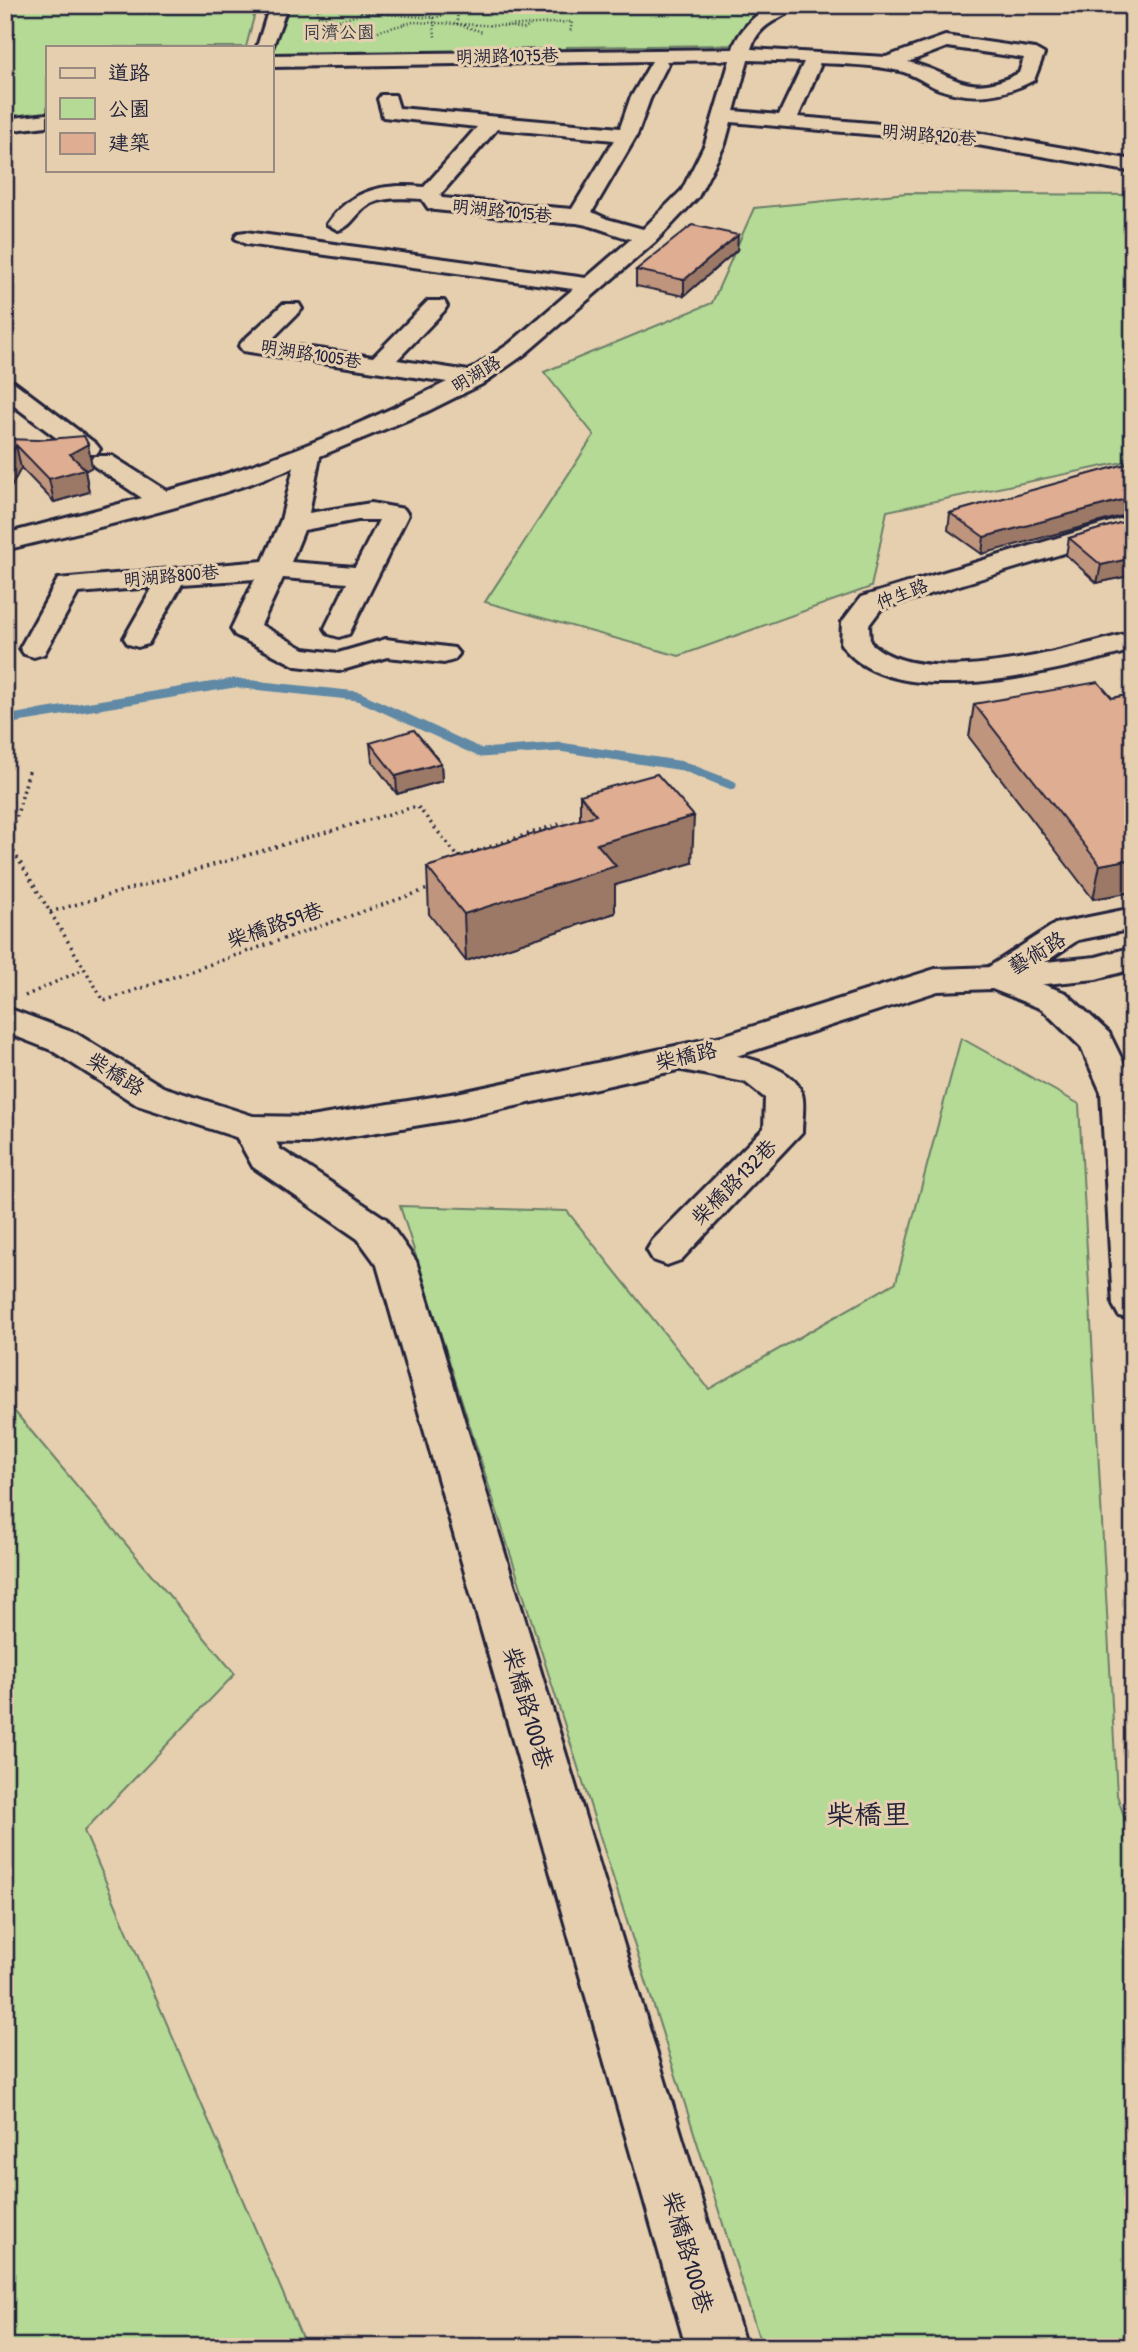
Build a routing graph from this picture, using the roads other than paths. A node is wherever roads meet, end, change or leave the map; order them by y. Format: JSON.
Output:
{"nodes":[{"id":1,"x":279,"y":5,"type":"edge"},
{"id":2,"x":789,"y":5,"type":"edge"},
{"id":3,"x":1118,"y":5,"type":"edge"},
{"id":4,"x":1133,"y":9,"type":"edge"},
{"id":5,"x":266,"y":46,"type":"edge"},
{"id":6,"x":742,"y":54,"type":"junction"},
{"id":7,"x":273,"y":61,"type":"edge"},
{"id":8,"x":888,"y":63,"type":"junction"},
{"id":9,"x":659,"y":64,"type":"dead end"},
{"id":10,"x":388,"y":99,"type":"dead end"},
{"id":11,"x":724,"y":116,"type":"junction"},
{"id":12,"x":46,"y":120,"type":"edge"},
{"id":13,"x":959,"y":120,"type":"junction"},
{"id":14,"x":493,"y":121,"type":"junction"},
{"id":15,"x":785,"y":123,"type":"junction"},
{"id":16,"x":5,"y":125,"type":"edge"},
{"id":17,"x":627,"y":135,"type":"junction"},
{"id":18,"x":1133,"y":166,"type":"edge"},
{"id":19,"x":429,"y":194,"type":"junction"},
{"id":20,"x":571,"y":215,"type":"junction"},
{"id":21,"x":338,"y":224,"type":"dead end"},
{"id":22,"x":647,"y":237,"type":"junction"},
{"id":23,"x":246,"y":238,"type":"dead end"},
{"id":24,"x":622,"y":258,"type":"junction"},
{"id":25,"x":591,"y":285,"type":"junction"},
{"id":26,"x":436,"y":306,"type":"dead end"},
{"id":27,"x":290,"y":309,"type":"dead end"},
{"id":28,"x":379,"y":365,"type":"junction"},
{"id":29,"x":473,"y":379,"type":"junction"},
{"id":30,"x":5,"y":387,"type":"edge"},
{"id":31,"x":307,"y":451,"type":"junction"},
{"id":32,"x":166,"y":502,"type":"junction"},
{"id":33,"x":1133,"y":523,"type":"edge"},
{"id":34,"x":294,"y":524,"type":"junction"},
{"id":35,"x":5,"y":542,"type":"edge"},
{"id":36,"x":273,"y":569,"type":"junction"},
{"id":37,"x":364,"y":576,"type":"junction"},
{"id":38,"x":173,"y":579,"type":"junction"},
{"id":39,"x":339,"y":628,"type":"dead end"},
{"id":40,"x":138,"y":638,"type":"dead end"},
{"id":41,"x":1133,"y":640,"type":"edge"},
{"id":42,"x":34,"y":648,"type":"dead end"},
{"id":43,"x":444,"y":654,"type":"dead end"},
{"id":44,"x":1133,"y":918,"type":"edge"},
{"id":45,"x":1133,"y":958,"type":"edge"},
{"id":46,"x":996,"y":978,"type":"junction"},
{"id":47,"x":11,"y":1009,"type":"edge"},
{"id":48,"x":679,"y":1058,"type":"junction"},
{"id":49,"x":251,"y":1129,"type":"junction"},
{"id":50,"x":667,"y":1250,"type":"dead end"},
{"id":51,"x":1133,"y":1305,"type":"edge"},
{"id":52,"x":716,"y":2347,"type":"edge"}],
"edges":[{"from":1,"to":5,"type":"street"},
{"from":2,"to":6,"type":"street","name":"明湖路"},
{"from":3,"to":4,"type":"street"},
{"from":6,"to":7,"type":"street","name":"明湖路1075巷"},
{"from":6,"to":8,"type":"street","name":"明湖路1075巷"},
{"from":6,"to":11,"type":"street","name":"明湖路"},
{"from":8,"to":8,"type":"street","name":"明湖路1075巷"},
{"from":9,"to":17,"type":"street","name":"明湖路1015巷"},
{"from":10,"to":14,"type":"street"},
{"from":11,"to":15,"type":"street","name":"明湖路920巷"},
{"from":11,"to":22,"type":"street","name":"明湖路"},
{"from":12,"to":16,"type":"street"},
{"from":13,"to":15,"type":"street","name":"明湖路920巷"},
{"from":13,"to":15,"type":"street"},
{"from":13,"to":18,"type":"street","name":"明湖路920巷"},
{"from":14,"to":17,"type":"street"},
{"from":14,"to":19,"type":"street","name":"明湖路1015巷"},
{"from":17,"to":20,"type":"street","name":"明湖路1015巷"},
{"from":19,"to":20,"type":"street","name":"明湖路1015巷"},
{"from":19,"to":21,"type":"street","name":"明湖路1015巷"},
{"from":20,"to":22,"type":"street","name":"明湖路1015巷"},
{"from":20,"to":24,"type":"street"},
{"from":22,"to":24,"type":"street","name":"明湖路"},
{"from":23,"to":25,"type":"street"},
{"from":24,"to":25,"type":"street","name":"明湖路"},
{"from":25,"to":29,"type":"street","name":"明湖路"},
{"from":26,"to":28,"type":"street","name":"明湖路1005巷"},
{"from":27,"to":28,"type":"street","name":"明湖路1005巷"},
{"from":28,"to":29,"type":"street","name":"明湖路1005巷"},
{"from":29,"to":31,"type":"street","name":"明湖路"},
{"from":30,"to":32,"type":"street"},
{"from":31,"to":32,"type":"street","name":"明湖路"},
{"from":31,"to":34,"type":"street"},
{"from":32,"to":35,"type":"street","name":"明湖路"},
{"from":33,"to":41,"type":"street","name":"仲生路"},
{"from":34,"to":36,"type":"street"},
{"from":34,"to":37,"type":"street"},
{"from":36,"to":37,"type":"street","name":"明湖路800巷"},
{"from":36,"to":38,"type":"street","name":"明湖路800巷"},
{"from":36,"to":43,"type":"street"},
{"from":37,"to":39,"type":"street"},
{"from":38,"to":40,"type":"street"},
{"from":38,"to":42,"type":"street","name":"明湖路800巷"},
{"from":44,"to":46,"type":"street","name":"藝術路"},
{"from":45,"to":46,"type":"street","name":"藝術路"},
{"from":46,"to":48,"type":"street","name":"柴橋路"},
{"from":46,"to":51,"type":"street","name":"柴橋路"},
{"from":47,"to":49,"type":"street","name":"柴橋路"},
{"from":48,"to":49,"type":"street","name":"柴橋路"},
{"from":48,"to":50,"type":"street","name":"柴橋路132巷"},
{"from":49,"to":52,"type":"street","name":"柴橋路100巷"}]}
